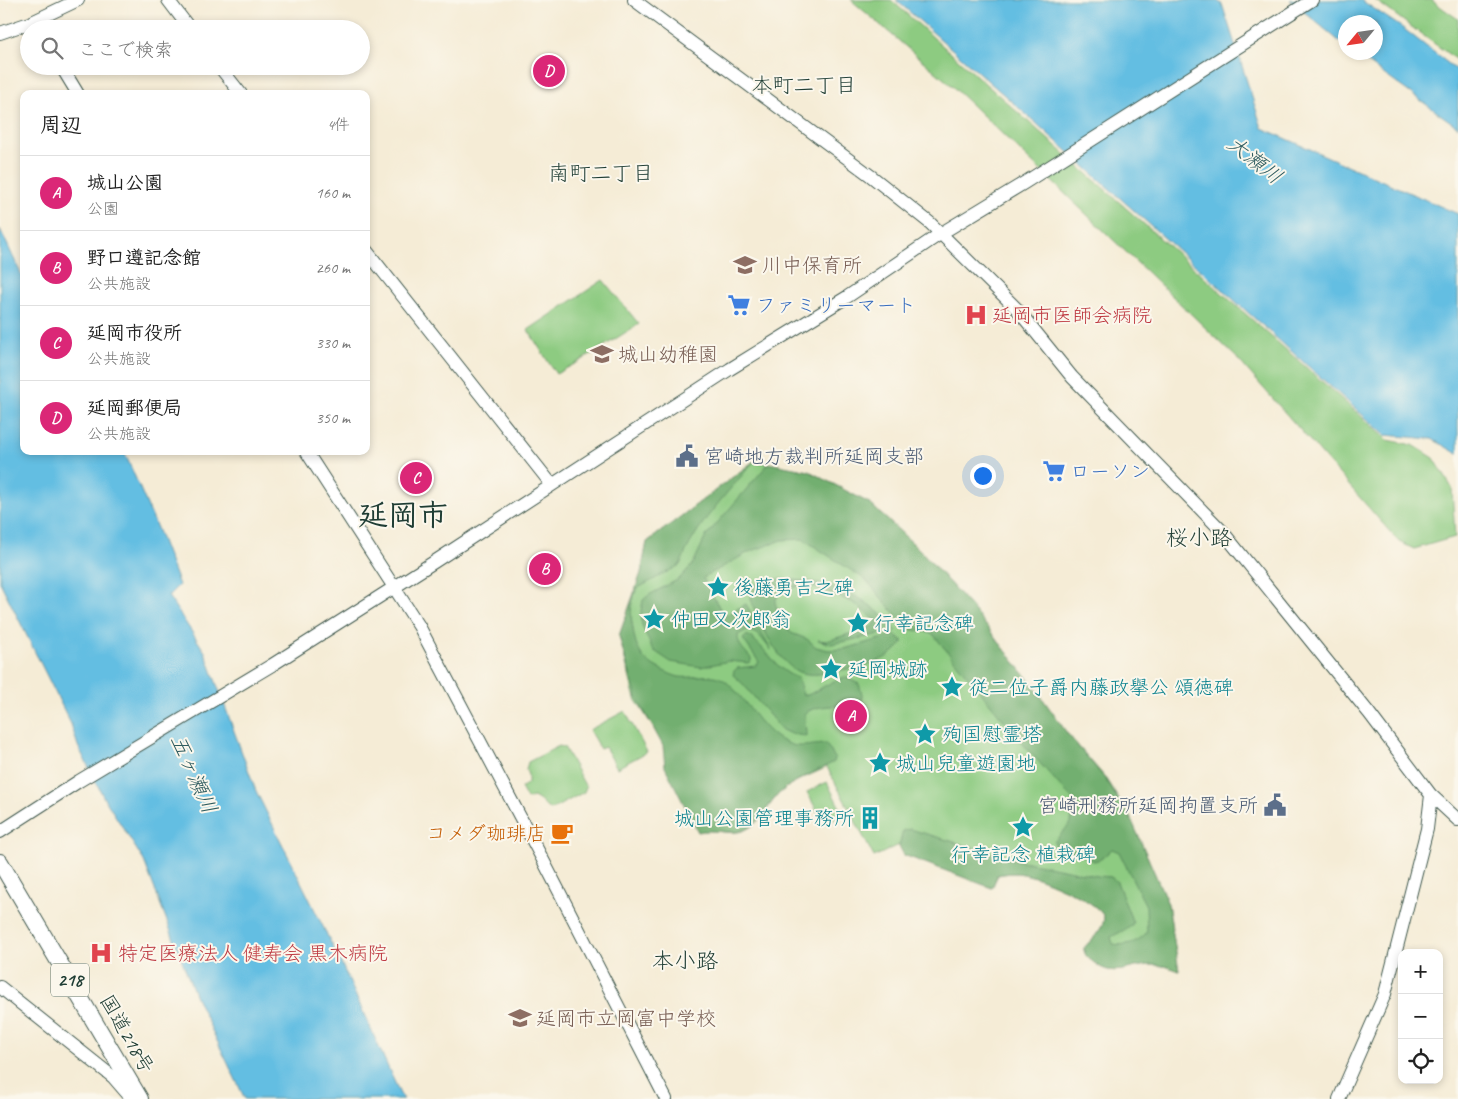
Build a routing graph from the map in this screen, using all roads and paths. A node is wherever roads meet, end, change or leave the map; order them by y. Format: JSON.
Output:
{"nodes":[{"id":1,"x":78,"y":0,"type":"edge"},
{"id":2,"x":168,"y":0,"type":"edge"},
{"id":3,"x":634,"y":0,"type":"edge"},
{"id":4,"x":1312,"y":0,"type":"edge"},
{"id":5,"x":43,"y":20,"type":"edge"},
{"id":6,"x":183,"y":20,"type":"edge"},
{"id":7,"x":20,"y":28,"type":"edge"},
{"id":8,"x":0,"y":33,"type":"edge"},
{"id":9,"x":66,"y":75,"type":"edge"},
{"id":10,"x":226,"y":75,"type":"edge"},
{"id":11,"x":76,"y":90,"type":"edge"},
{"id":12,"x":238,"y":90,"type":"edge"},
{"id":13,"x":940,"y":234,"type":"junction"},
{"id":14,"x":370,"y":255,"type":"edge"},
{"id":15,"x":309,"y":455,"type":"edge"},
{"id":16,"x":552,"y":486,"type":"junction"},
{"id":17,"x":394,"y":586,"type":"junction"},
{"id":18,"x":1431,"y":795,"type":"junction"},
{"id":19,"x":1458,"y":820,"type":"edge"},
{"id":20,"x":0,"y":832,"type":"edge"},
{"id":21,"x":0,"y":862,"type":"edge"},
{"id":22,"x":0,"y":987,"type":"edge"},
{"id":23,"x":132,"y":1099,"type":"edge"},
{"id":24,"x":140,"y":1099,"type":"edge"},
{"id":25,"x":666,"y":1099,"type":"edge"},
{"id":26,"x":1339,"y":1099,"type":"edge"}],
"edges":[{"from":1,"to":5,"type":"street"},
{"from":2,"to":6,"type":"street"},
{"from":3,"to":13,"type":"street"},
{"from":4,"to":13,"type":"street"},
{"from":7,"to":8,"type":"street"},
{"from":9,"to":11,"type":"street"},
{"from":10,"to":12,"type":"street"},
{"from":13,"to":16,"type":"street"},
{"from":13,"to":18,"type":"street"},
{"from":14,"to":16,"type":"street"},
{"from":15,"to":17,"type":"street"},
{"from":16,"to":17,"type":"street"},
{"from":17,"to":20,"type":"street"},
{"from":17,"to":25,"type":"street"},
{"from":18,"to":19,"type":"street"},
{"from":18,"to":26,"type":"street"},
{"from":21,"to":24,"type":"highway","name":"国道218号","number":"218"},
{"from":22,"to":23,"type":"street"}]}
